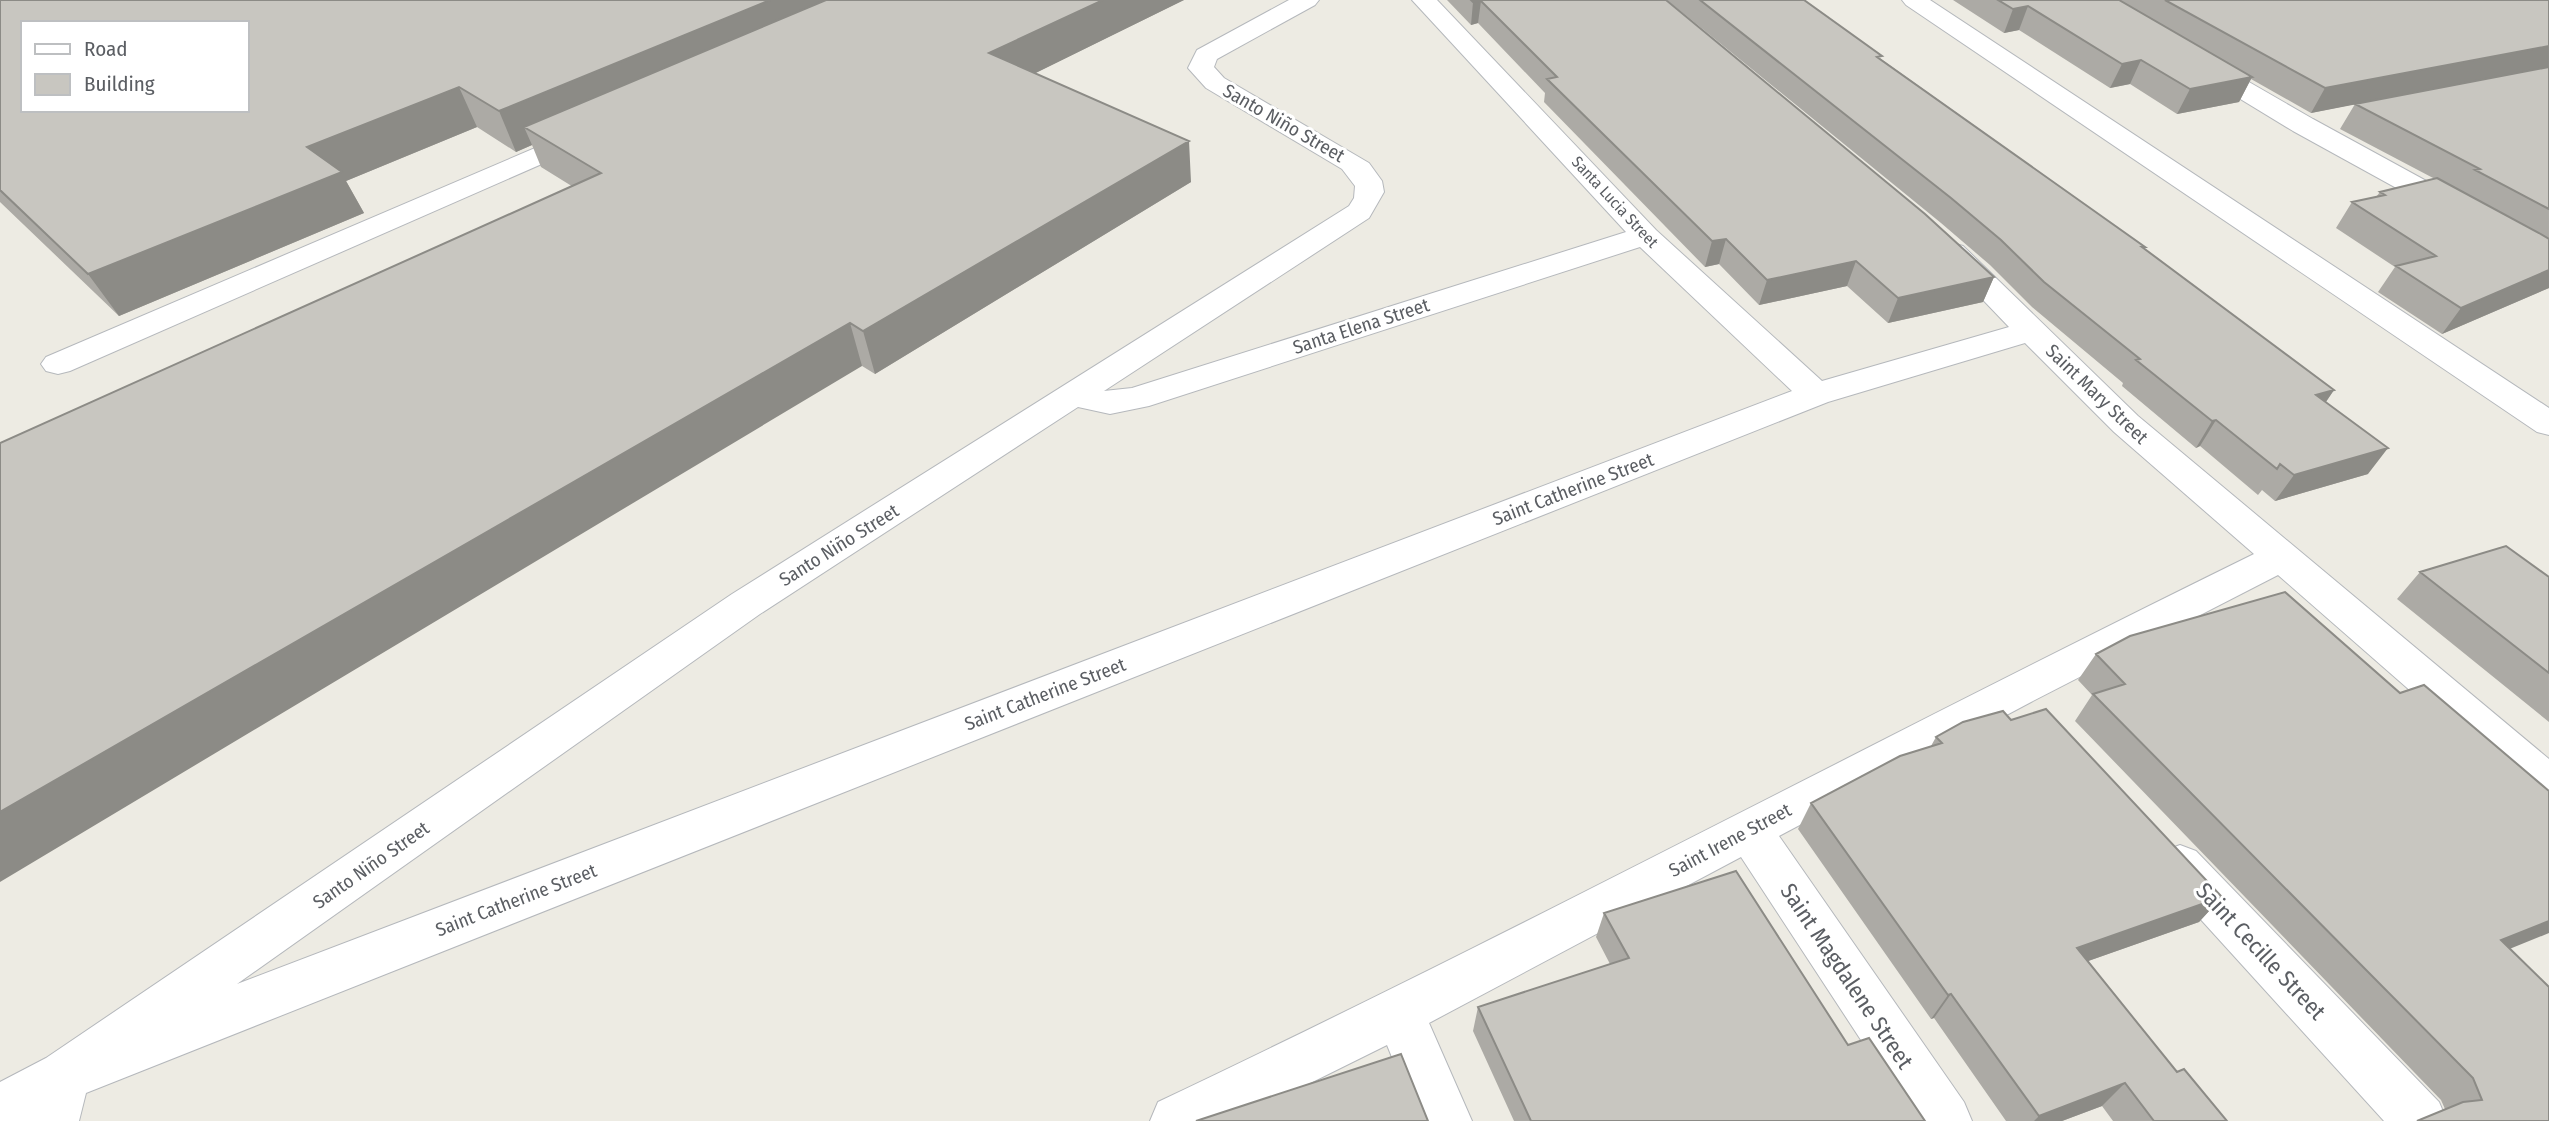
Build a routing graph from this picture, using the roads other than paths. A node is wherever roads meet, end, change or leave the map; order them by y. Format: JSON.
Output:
{"nodes":[{"id":1,"x":1307,"y":0,"type":"edge"},
{"id":2,"x":1424,"y":0,"type":"edge"},
{"id":3,"x":1914,"y":0,"type":"edge"},
{"id":4,"x":2174,"y":49,"type":"edge"},
{"id":5,"x":2344,"y":117,"type":"dead end"},
{"id":6,"x":2303,"y":125,"type":"junction"},
{"id":7,"x":604,"y":127,"type":"edge"},
{"id":8,"x":1928,"y":231,"type":"edge"},
{"id":9,"x":1644,"y":236,"type":"junction"},
{"id":10,"x":2549,"y":260,"type":"edge"},
{"id":11,"x":2031,"y":331,"type":"junction"},
{"id":12,"x":58,"y":364,"type":"dead end"},
{"id":13,"x":1815,"y":394,"type":"junction"},
{"id":14,"x":1076,"y":396,"type":"junction"},
{"id":15,"x":2549,"y":424,"type":"edge"},
{"id":16,"x":2281,"y":557,"type":"junction"},
{"id":17,"x":2549,"y":785,"type":"edge"},
{"id":18,"x":1749,"y":830,"type":"junction"},
{"id":19,"x":2147,"y":830,"type":"edge"},
{"id":20,"x":1399,"y":1013,"type":"junction"},
{"id":21,"x":58,"y":1099,"type":"edge"},
{"id":22,"x":0,"y":1110,"type":"edge"},
{"id":23,"x":1177,"y":1121,"type":"edge"},
{"id":24,"x":1445,"y":1121,"type":"edge"},
{"id":25,"x":1945,"y":1121,"type":"edge"},
{"id":26,"x":2420,"y":1121,"type":"edge"}],
"edges":[{"from":1,"to":14,"type":"street","name":"Santo Niño Street"},
{"from":2,"to":9,"type":"street","name":"Santa Lucia Street"},
{"from":3,"to":15,"type":"street"},
{"from":4,"to":6,"type":"street"},
{"from":5,"to":6,"type":"street"},
{"from":6,"to":10,"type":"street"},
{"from":7,"to":12,"type":"street"},
{"from":8,"to":11,"type":"street","name":"Saint Mary Street"},
{"from":9,"to":13,"type":"street","name":"Santa Lucia Street"},
{"from":9,"to":14,"type":"street","name":"Santa Elena Street"},
{"from":11,"to":13,"type":"street","name":"Saint Catherine Street"},
{"from":11,"to":16,"type":"street","name":"Saint Mary Street"},
{"from":13,"to":21,"type":"street","name":"Saint Catherine Street"},
{"from":14,"to":21,"type":"street","name":"Santo Niño Street"},
{"from":16,"to":17,"type":"street","name":"Saint Mary Street"},
{"from":16,"to":18,"type":"street","name":"Saint Irene Street"},
{"from":18,"to":20,"type":"street","name":"Saint Irene Street"},
{"from":18,"to":25,"type":"street","name":"Saint Magdalene Street"},
{"from":19,"to":26,"type":"street","name":"Saint Cecille Street"},
{"from":20,"to":23,"type":"street","name":"Saint Irene Street"},
{"from":20,"to":24,"type":"street"},
{"from":21,"to":22,"type":"street"}]}
